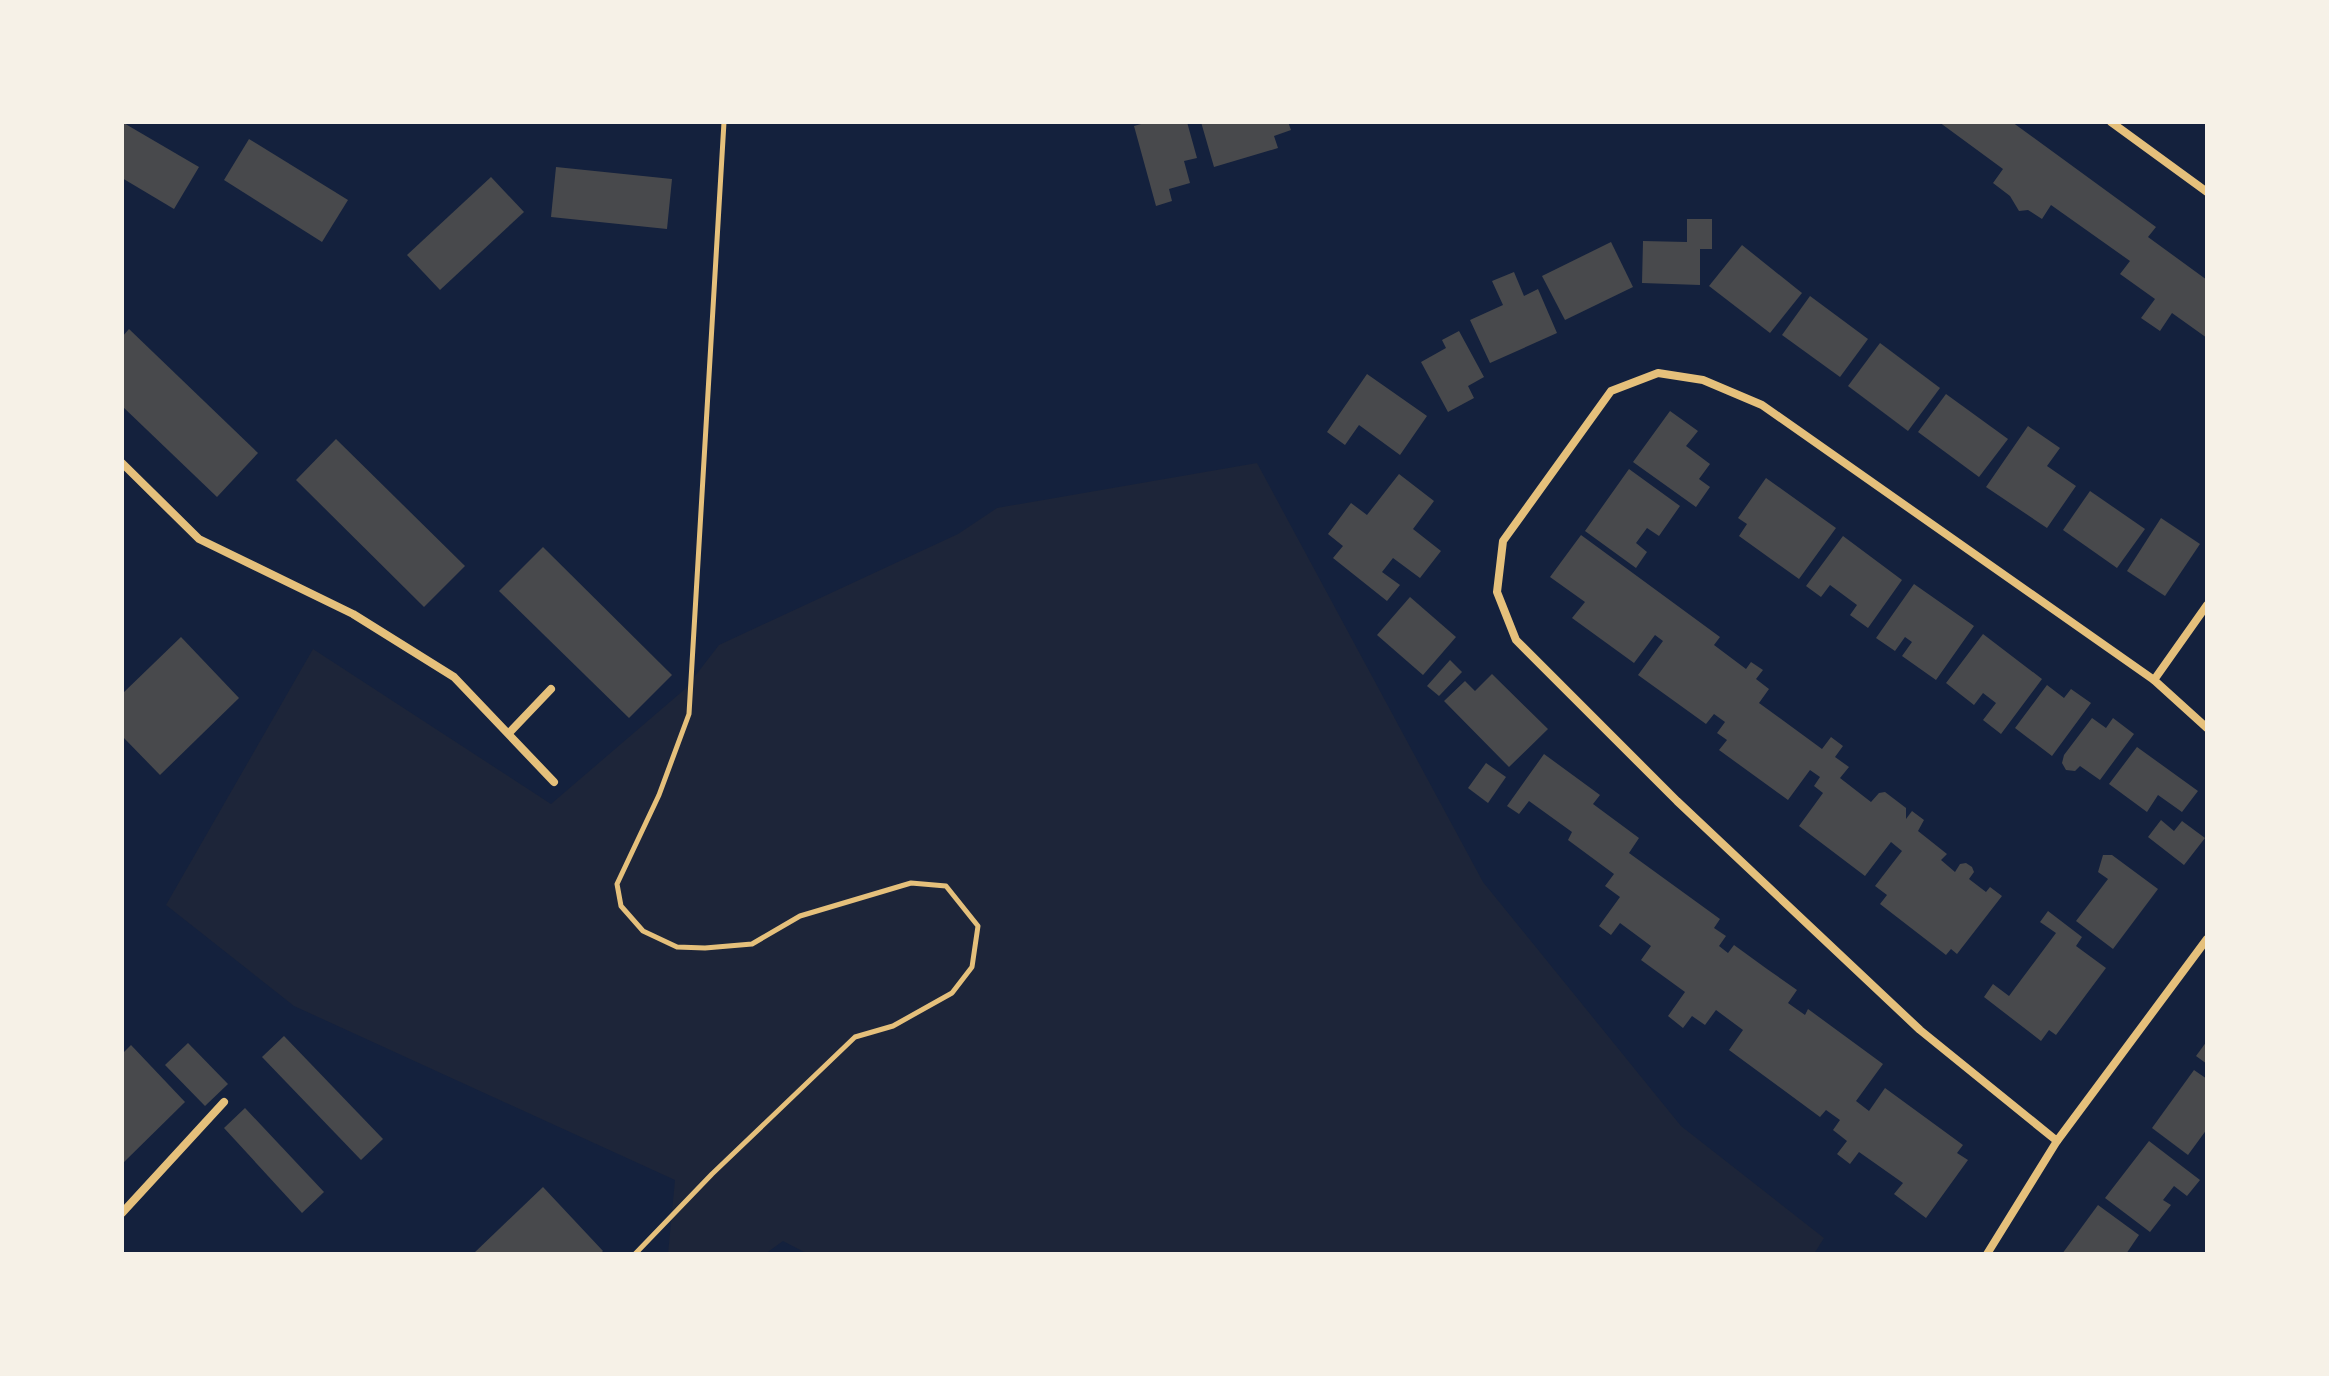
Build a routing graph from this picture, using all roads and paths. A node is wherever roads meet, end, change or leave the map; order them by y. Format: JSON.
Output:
{"nodes":[{"id":1,"x":724,"y":122,"type":"edge"},
{"id":2,"x":2111,"y":122,"type":"edge"},
{"id":3,"x":2207,"y":192,"type":"edge"},
{"id":4,"x":122,"y":463,"type":"edge"},
{"id":5,"x":2207,"y":605,"type":"edge"},
{"id":6,"x":2154,"y":680,"type":"junction"},
{"id":7,"x":551,"y":689,"type":"dead end"},
{"id":8,"x":2207,"y":728,"type":"edge"},
{"id":9,"x":509,"y":733,"type":"junction"},
{"id":10,"x":554,"y":782,"type":"dead end"},
{"id":11,"x":2207,"y":939,"type":"edge"},
{"id":12,"x":224,"y":1102,"type":"dead end"},
{"id":13,"x":2057,"y":1141,"type":"junction"},
{"id":14,"x":122,"y":1213,"type":"edge"},
{"id":15,"x":635,"y":1254,"type":"edge"},
{"id":16,"x":1987,"y":1254,"type":"edge"}],
"edges":[{"from":1,"to":15,"type":"path"},
{"from":2,"to":3,"type":"street"},
{"from":4,"to":9,"type":"street"},
{"from":5,"to":6,"type":"street"},
{"from":6,"to":8,"type":"street"},
{"from":6,"to":13,"type":"street"},
{"from":7,"to":9,"type":"street"},
{"from":9,"to":10,"type":"street"},
{"from":11,"to":13,"type":"street"},
{"from":12,"to":14,"type":"street"},
{"from":13,"to":16,"type":"street"}]}
